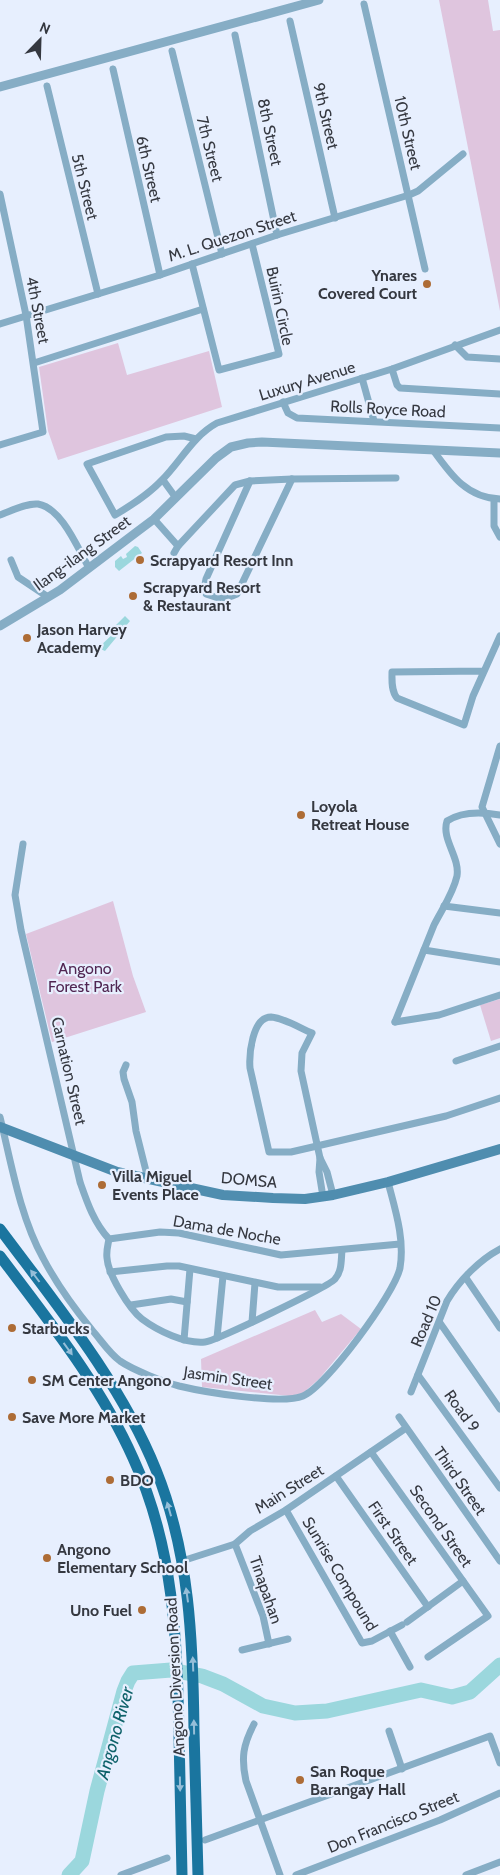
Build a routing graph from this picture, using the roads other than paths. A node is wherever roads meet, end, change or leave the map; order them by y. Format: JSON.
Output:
{"nodes":[{"id":1,"x":319,"y":0,"type":"edge"},
{"id":2,"x":364,"y":4,"type":"dead end"},
{"id":3,"x":290,"y":21,"type":"dead end"},
{"id":4,"x":235,"y":35,"type":"dead end"},
{"id":5,"x":172,"y":51,"type":"dead end"},
{"id":6,"x":112,"y":69,"type":"dead end"},
{"id":7,"x":47,"y":86,"type":"dead end"},
{"id":8,"x":0,"y":87,"type":"edge"},
{"id":9,"x":463,"y":154,"type":"dead end"},
{"id":10,"x":0,"y":194,"type":"edge"},
{"id":11,"x":409,"y":195,"type":"junction"},
{"id":12,"x":335,"y":218,"type":"junction"},
{"id":13,"x":277,"y":235,"type":"junction"},
{"id":14,"x":252,"y":244,"type":"junction"},
{"id":15,"x":222,"y":254,"type":"junction"},
{"id":16,"x":192,"y":264,"type":"junction"},
{"id":17,"x":424,"y":269,"type":"dead end"},
{"id":18,"x":160,"y":275,"type":"junction"},
{"id":19,"x":98,"y":294,"type":"junction"},
{"id":20,"x":204,"y":309,"type":"junction"},
{"id":21,"x":26,"y":315,"type":"junction"},
{"id":22,"x":0,"y":324,"type":"edge"},
{"id":23,"x":500,"y":330,"type":"edge"},
{"id":24,"x":455,"y":345,"type":"junction"},
{"id":25,"x":500,"y":358,"type":"edge"},
{"id":26,"x":34,"y":363,"type":"junction"},
{"id":27,"x":392,"y":369,"type":"junction"},
{"id":28,"x":362,"y":378,"type":"junction"},
{"id":29,"x":500,"y":394,"type":"edge"},
{"id":30,"x":284,"y":402,"type":"junction"},
{"id":31,"x":374,"y":421,"type":"junction"},
{"id":32,"x":500,"y":428,"type":"edge"},
{"id":33,"x":196,"y":439,"type":"junction"},
{"id":34,"x":0,"y":444,"type":"edge"},
{"id":35,"x":432,"y":450,"type":"junction"},
{"id":36,"x":500,"y":453,"type":"edge"},
{"id":37,"x":396,"y":478,"type":"dead end"},
{"id":38,"x":292,"y":479,"type":"junction"},
{"id":39,"x":163,"y":480,"type":"junction"},
{"id":40,"x":250,"y":481,"type":"junction"},
{"id":41,"x":176,"y":498,"type":"junction"},
{"id":42,"x":497,"y":499,"type":"edge"},
{"id":43,"x":0,"y":515,"type":"edge"},
{"id":44,"x":154,"y":519,"type":"junction"},
{"id":45,"x":500,"y":537,"type":"edge"},
{"id":46,"x":11,"y":560,"type":"dead end"},
{"id":47,"x":89,"y":568,"type":"junction"},
{"id":48,"x":48,"y":597,"type":"junction"},
{"id":49,"x":0,"y":626,"type":"edge"},
{"id":50,"x":500,"y":636,"type":"edge"},
{"id":51,"x":496,"y":652,"type":"edge"},
{"id":52,"x":483,"y":671,"type":"junction"},
{"id":53,"x":500,"y":746,"type":"edge"},
{"id":54,"x":497,"y":764,"type":"edge"},
{"id":55,"x":485,"y":813,"type":"junction"},
{"id":56,"x":500,"y":814,"type":"edge"},
{"id":57,"x":23,"y":844,"type":"dead end"},
{"id":58,"x":500,"y":844,"type":"edge"},
{"id":59,"x":444,"y":906,"type":"junction"},
{"id":60,"x":500,"y":913,"type":"edge"},
{"id":61,"x":424,"y":950,"type":"junction"},
{"id":62,"x":500,"y":962,"type":"edge"},
{"id":63,"x":500,"y":995,"type":"edge"},
{"id":64,"x":500,"y":1046,"type":"edge"},
{"id":65,"x":456,"y":1060,"type":"dead end"},
{"id":66,"x":126,"y":1065,"type":"dead end"},
{"id":67,"x":500,"y":1098,"type":"edge"},
{"id":68,"x":1,"y":1124,"type":"edge"},
{"id":69,"x":317,"y":1146,"type":"junction"},
{"id":70,"x":500,"y":1150,"type":"edge"},
{"id":71,"x":75,"y":1156,"type":"junction"},
{"id":72,"x":148,"y":1180,"type":"junction"},
{"id":73,"x":388,"y":1182,"type":"junction"},
{"id":74,"x":328,"y":1196,"type":"junction"},
{"id":75,"x":0,"y":1229,"type":"edge"},
{"id":76,"x":109,"y":1239,"type":"junction"},
{"id":77,"x":400,"y":1244,"type":"junction"},
{"id":78,"x":342,"y":1250,"type":"junction"},
{"id":79,"x":499,"y":1250,"type":"edge"},
{"id":80,"x":0,"y":1256,"type":"edge"},
{"id":81,"x":190,"y":1268,"type":"junction"},
{"id":82,"x":110,"y":1272,"type":"junction"},
{"id":83,"x":223,"y":1276,"type":"junction"},
{"id":84,"x":466,"y":1278,"type":"junction"},
{"id":85,"x":256,"y":1283,"type":"junction"},
{"id":86,"x":323,"y":1287,"type":"junction"},
{"id":87,"x":188,"y":1302,"type":"junction"},
{"id":88,"x":131,"y":1305,"type":"junction"},
{"id":89,"x":252,"y":1322,"type":"junction"},
{"id":90,"x":440,"y":1323,"type":"junction"},
{"id":91,"x":500,"y":1328,"type":"edge"},
{"id":92,"x":217,"y":1338,"type":"junction"},
{"id":93,"x":184,"y":1340,"type":"junction"},
{"id":94,"x":418,"y":1375,"type":"junction"},
{"id":95,"x":411,"y":1392,"type":"dead end"},
{"id":96,"x":500,"y":1409,"type":"edge"},
{"id":97,"x":398,"y":1418,"type":"dead end"},
{"id":98,"x":406,"y":1428,"type":"junction"},
{"id":99,"x":371,"y":1452,"type":"junction"},
{"id":100,"x":158,"y":1474,"type":"junction"},
{"id":101,"x":336,"y":1476,"type":"junction"},
{"id":102,"x":143,"y":1480,"type":"junction"},
{"id":103,"x":500,"y":1488,"type":"edge"},
{"id":104,"x":286,"y":1510,"type":"junction"},
{"id":105,"x":235,"y":1544,"type":"junction"},
{"id":106,"x":182,"y":1561,"type":"junction"},
{"id":107,"x":500,"y":1561,"type":"edge"},
{"id":108,"x":166,"y":1564,"type":"junction"},
{"id":109,"x":463,"y":1581,"type":"junction"},
{"id":110,"x":428,"y":1607,"type":"junction"},
{"id":111,"x":390,"y":1631,"type":"junction"},
{"id":112,"x":288,"y":1639,"type":"dead end"},
{"id":113,"x":269,"y":1644,"type":"junction"},
{"id":114,"x":242,"y":1650,"type":"dead end"},
{"id":115,"x":428,"y":1657,"type":"dead end"},
{"id":116,"x":410,"y":1667,"type":"dead end"},
{"id":117,"x":254,"y":1724,"type":"dead end"},
{"id":118,"x":389,"y":1730,"type":"dead end"},
{"id":119,"x":500,"y":1762,"type":"edge"},
{"id":120,"x":402,"y":1768,"type":"junction"},
{"id":121,"x":500,"y":1793,"type":"edge"},
{"id":122,"x":260,"y":1821,"type":"junction"},
{"id":123,"x":205,"y":1840,"type":"dead end"},
{"id":124,"x":167,"y":1858,"type":"dead end"},
{"id":125,"x":500,"y":1862,"type":"edge"},
{"id":126,"x":121,"y":1875,"type":"edge"},
{"id":127,"x":182,"y":1875,"type":"edge"},
{"id":128,"x":198,"y":1875,"type":"edge"},
{"id":129,"x":280,"y":1875,"type":"edge"},
{"id":130,"x":296,"y":1875,"type":"edge"},
{"id":131,"x":466,"y":1875,"type":"edge"}],
"edges":[{"from":1,"to":8,"type":"street"},
{"from":2,"to":11,"type":"street","name":"10th Street"},
{"from":3,"to":12,"type":"street","name":"9th Street"},
{"from":4,"to":13,"type":"street","name":"8th Street"},
{"from":5,"to":15,"type":"street","name":"7th Street"},
{"from":6,"to":18,"type":"street","name":"6th Street"},
{"from":7,"to":19,"type":"street","name":"5th Street"},
{"from":9,"to":11,"type":"street","name":"M. L. Quezon Street"},
{"from":10,"to":21,"type":"street","name":"4th Street"},
{"from":11,"to":12,"type":"street","name":"M. L. Quezon Street"},
{"from":11,"to":17,"type":"street","name":"10th Street"},
{"from":12,"to":13,"type":"street","name":"M. L. Quezon Street"},
{"from":13,"to":14,"type":"street","name":"M. L. Quezon Street"},
{"from":14,"to":15,"type":"street","name":"M. L. Quezon Street"},
{"from":14,"to":20,"type":"street","name":"Buirin Circle"},
{"from":15,"to":16,"type":"street","name":"M. L. Quezon Street"},
{"from":16,"to":18,"type":"street","name":"M. L. Quezon Street"},
{"from":16,"to":20,"type":"street","name":"Buirin Circle"},
{"from":18,"to":19,"type":"street","name":"M. L. Quezon Street"},
{"from":19,"to":21,"type":"street","name":"M. L. Quezon Street"},
{"from":20,"to":26,"type":"street"},
{"from":21,"to":22,"type":"street","name":"M. L. Quezon Street"},
{"from":21,"to":26,"type":"street","name":"4th Street"},
{"from":23,"to":24,"type":"street","name":"Luxury Avenue"},
{"from":24,"to":25,"type":"street"},
{"from":24,"to":27,"type":"street","name":"Luxury Avenue"},
{"from":26,"to":34,"type":"street","name":"4th Street"},
{"from":27,"to":28,"type":"street","name":"Luxury Avenue"},
{"from":27,"to":29,"type":"street"},
{"from":28,"to":30,"type":"street","name":"Luxury Avenue"},
{"from":28,"to":31,"type":"street"},
{"from":30,"to":31,"type":"street","name":"Rolls Royce Road"},
{"from":30,"to":33,"type":"street","name":"Luxury Avenue"},
{"from":31,"to":32,"type":"street","name":"Rolls Royce Road"},
{"from":33,"to":39,"type":"street","name":"Luxury Avenue"},
{"from":33,"to":39,"type":"street","name":"Luxury Avenue"},
{"from":35,"to":36,"type":"street","name":"Ilang-ilang Street"},
{"from":35,"to":41,"type":"street","name":"Ilang-ilang Street"},
{"from":35,"to":42,"type":"street"},
{"from":37,"to":38,"type":"street"},
{"from":38,"to":40,"type":"street"},
{"from":38,"to":40,"type":"street"},
{"from":39,"to":41,"type":"street"},
{"from":40,"to":44,"type":"street"},
{"from":41,"to":44,"type":"street","name":"Ilang-ilang Street"},
{"from":42,"to":45,"type":"street"},
{"from":43,"to":47,"type":"street"},
{"from":44,"to":47,"type":"street","name":"Ilang-ilang Street"},
{"from":46,"to":48,"type":"street"},
{"from":47,"to":48,"type":"street","name":"Ilang-ilang Street"},
{"from":48,"to":49,"type":"street","name":"Ilang-ilang Street"},
{"from":50,"to":51,"type":"street"},
{"from":51,"to":52,"type":"street"},
{"from":52,"to":52,"type":"street"},
{"from":53,"to":54,"type":"street"},
{"from":54,"to":55,"type":"street"},
{"from":55,"to":56,"type":"street"},
{"from":55,"to":58,"type":"street"},
{"from":55,"to":59,"type":"street"},
{"from":57,"to":71,"type":"street","name":"Carnation Street"},
{"from":59,"to":60,"type":"street"},
{"from":59,"to":61,"type":"street"},
{"from":61,"to":62,"type":"street"},
{"from":61,"to":63,"type":"street"},
{"from":64,"to":65,"type":"street"},
{"from":66,"to":72,"type":"street"},
{"from":67,"to":69,"type":"street"},
{"from":68,"to":71,"type":"main road","name":"DOMSA"},
{"from":68,"to":77,"type":"street","name":"Jasmin Street"},
{"from":69,"to":69,"type":"street"},
{"from":69,"to":74,"type":"street"},
{"from":70,"to":73,"type":"main road","name":"DOMSA"},
{"from":71,"to":72,"type":"main road","name":"DOMSA"},
{"from":71,"to":76,"type":"street"},
{"from":72,"to":74,"type":"main road","name":"DOMSA"},
{"from":73,"to":74,"type":"main road","name":"DOMSA"},
{"from":73,"to":77,"type":"street","name":"Jasmin Street"},
{"from":100,"to":75,"type":"main road","name":"Angono Diversion Road","one_way":true},
{"from":76,"to":78,"type":"street","name":"Dama de Noche"},
{"from":76,"to":82,"type":"street"},
{"from":77,"to":78,"type":"street","name":"Dama de Noche"},
{"from":78,"to":86,"type":"street"},
{"from":79,"to":84,"type":"street","name":"Road 10"},
{"from":80,"to":102,"type":"main road","name":"Angono Diversion Road","one_way":true},
{"from":81,"to":82,"type":"street"},
{"from":81,"to":83,"type":"street"},
{"from":81,"to":87,"type":"street"},
{"from":82,"to":88,"type":"street"},
{"from":83,"to":85,"type":"street"},
{"from":83,"to":92,"type":"street"},
{"from":84,"to":90,"type":"street","name":"Road 10"},
{"from":84,"to":91,"type":"street"},
{"from":85,"to":86,"type":"street"},
{"from":85,"to":89,"type":"street"},
{"from":86,"to":89,"type":"street"},
{"from":87,"to":88,"type":"street"},
{"from":87,"to":93,"type":"street"},
{"from":88,"to":93,"type":"street"},
{"from":89,"to":92,"type":"street"},
{"from":90,"to":94,"type":"street","name":"Road 10"},
{"from":90,"to":96,"type":"street"},
{"from":92,"to":93,"type":"street"},
{"from":94,"to":95,"type":"street","name":"Road 10"},
{"from":94,"to":103,"type":"street","name":"Road 9"},
{"from":97,"to":98,"type":"street","name":"Third Street"},
{"from":98,"to":99,"type":"street","name":"Main Street"},
{"from":98,"to":107,"type":"street","name":"Third Street"},
{"from":99,"to":101,"type":"street","name":"Main Street"},
{"from":99,"to":109,"type":"street","name":"Second Street"},
{"from":100,"to":102,"type":"main road"},
{"from":106,"to":100,"type":"main road","name":"Angono Diversion Road","one_way":true},
{"from":101,"to":104,"type":"street","name":"Main Street"},
{"from":101,"to":110,"type":"street","name":"First Street"},
{"from":102,"to":108,"type":"main road","name":"Angono Diversion Road"},
{"from":104,"to":105,"type":"street","name":"Main Street"},
{"from":104,"to":111,"type":"street","name":"Sunrise Compound"},
{"from":105,"to":106,"type":"street","name":"Main Street"},
{"from":105,"to":113,"type":"street","name":"Tinapahan"},
{"from":106,"to":108,"type":"main road"},
{"from":128,"to":106,"type":"main road","name":"Angono Diversion Road","one_way":true},
{"from":108,"to":127,"type":"main road","name":"Angono Diversion Road","one_way":true},
{"from":109,"to":110,"type":"street","name":"Sunrise Compound"},
{"from":109,"to":115,"type":"street","name":"Second Street"},
{"from":110,"to":111,"type":"street","name":"Sunrise Compound"},
{"from":111,"to":116,"type":"street"},
{"from":112,"to":113,"type":"street"},
{"from":113,"to":114,"type":"street"},
{"from":117,"to":122,"type":"street"},
{"from":118,"to":120,"type":"street"},
{"from":119,"to":120,"type":"street"},
{"from":120,"to":122,"type":"street"},
{"from":121,"to":130,"type":"street","name":"Don Francisco Street"},
{"from":122,"to":123,"type":"street"},
{"from":122,"to":129,"type":"street"},
{"from":124,"to":126,"type":"street"},
{"from":125,"to":131,"type":"street"}]}
